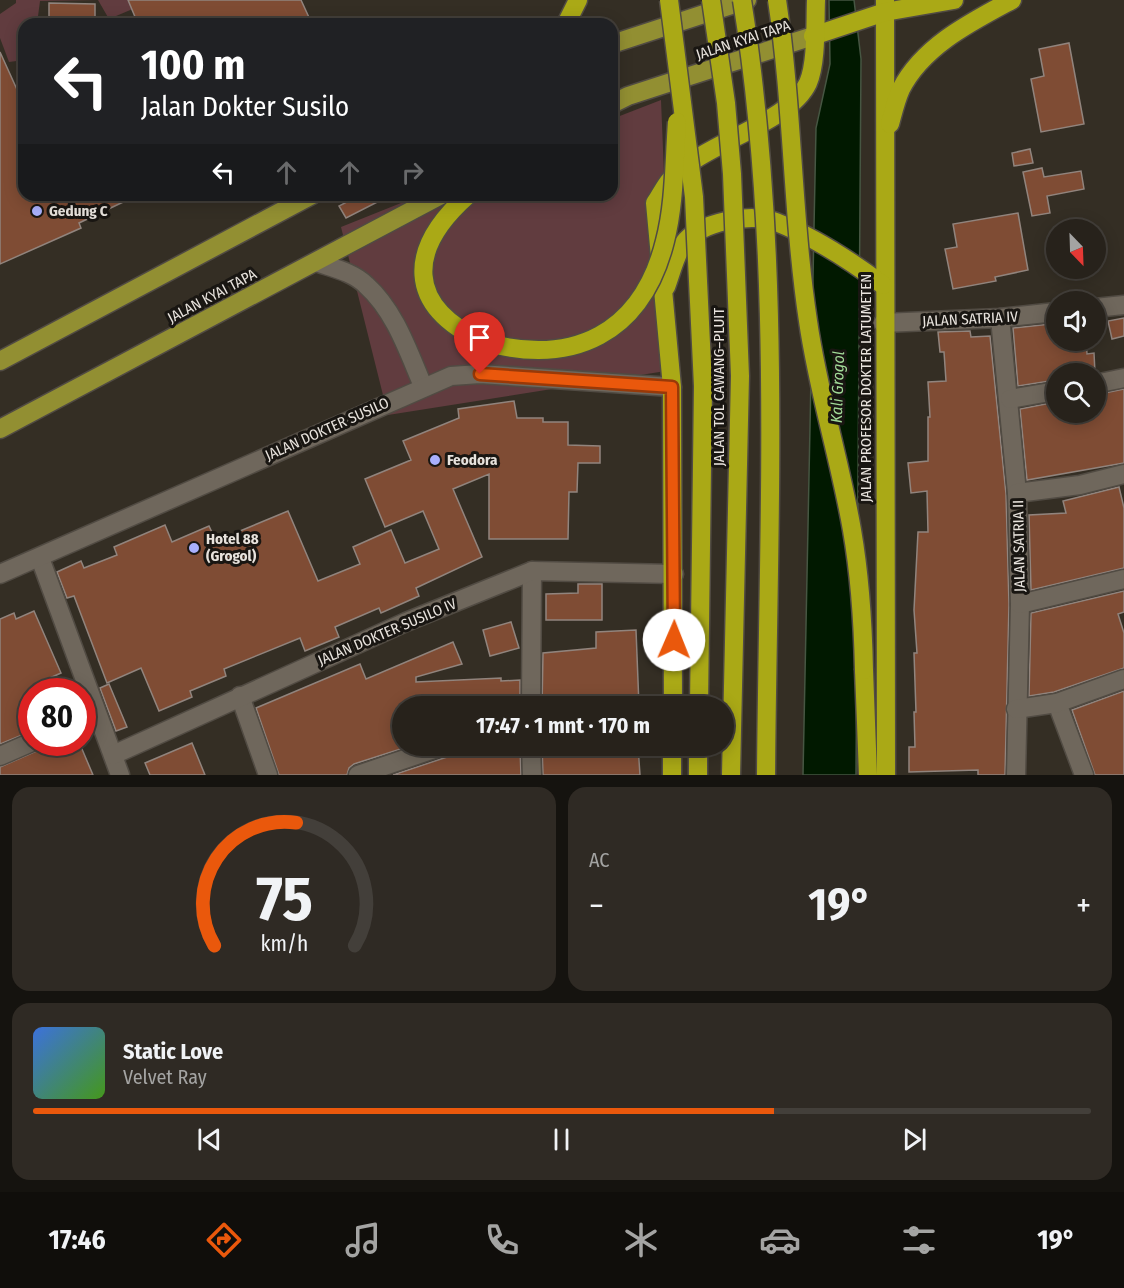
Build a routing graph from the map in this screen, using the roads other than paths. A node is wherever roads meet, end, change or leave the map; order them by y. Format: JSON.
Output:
{"nodes":[{"id":1,"x":578,"y":0,"type":"edge"},
{"id":2,"x":669,"y":0,"type":"edge"},
{"id":3,"x":711,"y":0,"type":"edge"},
{"id":4,"x":742,"y":0,"type":"edge"},
{"id":5,"x":747,"y":0,"type":"edge"},
{"id":6,"x":777,"y":0,"type":"edge"},
{"id":7,"x":816,"y":0,"type":"edge"},
{"id":8,"x":954,"y":0,"type":"edge"},
{"id":9,"x":1012,"y":0,"type":"edge"},
{"id":10,"x":885,"y":6,"type":"edge"},
{"id":11,"x":569,"y":18,"type":"edge"},
{"id":12,"x":818,"y":35,"type":"junction"},
{"id":13,"x":618,"y":42,"type":"edge"},
{"id":14,"x":679,"y":73,"type":"junction"},
{"id":15,"x":618,"y":101,"type":"edge"},
{"id":16,"x":884,"y":141,"type":"junction"},
{"id":17,"x":301,"y":201,"type":"edge"},
{"id":18,"x":430,"y":201,"type":"edge"},
{"id":19,"x":462,"y":201,"type":"edge"},
{"id":20,"x":316,"y":262,"type":"junction"},
{"id":21,"x":883,"y":285,"type":"junction"},
{"id":22,"x":665,"y":292,"type":"junction"},
{"id":23,"x":1124,"y":305,"type":"edge"},
{"id":24,"x":1106,"y":307,"type":"edge"},
{"id":25,"x":1046,"y":313,"type":"edge"},
{"id":26,"x":1000,"y":318,"type":"junction"},
{"id":27,"x":884,"y":323,"type":"junction"},
{"id":28,"x":0,"y":361,"type":"edge"},
{"id":29,"x":1124,"y":378,"type":"edge"},
{"id":30,"x":1106,"y":382,"type":"edge"},
{"id":31,"x":423,"y":386,"type":"junction"},
{"id":32,"x":672,"y":387,"type":"junction"},
{"id":33,"x":1046,"y":393,"type":"edge"},
{"id":34,"x":1010,"y":399,"type":"junction"},
{"id":35,"x":0,"y":429,"type":"edge"},
{"id":36,"x":1124,"y":474,"type":"edge"},
{"id":37,"x":1017,"y":493,"type":"junction"},
{"id":38,"x":40,"y":558,"type":"junction"},
{"id":39,"x":532,"y":571,"type":"junction"},
{"id":40,"x":0,"y":574,"type":"edge"},
{"id":41,"x":674,"y":574,"type":"junction"},
{"id":42,"x":1124,"y":579,"type":"edge"},
{"id":43,"x":1020,"y":604,"type":"junction"},
{"id":44,"x":78,"y":678,"type":"edge"},
{"id":45,"x":1124,"y":679,"type":"edge"},
{"id":46,"x":240,"y":696,"type":"junction"},
{"id":47,"x":531,"y":696,"type":"edge"},
{"id":48,"x":673,"y":696,"type":"edge"},
{"id":49,"x":699,"y":696,"type":"edge"},
{"id":50,"x":1057,"y":703,"type":"junction"},
{"id":51,"x":1016,"y":709,"type":"junction"},
{"id":52,"x":96,"y":727,"type":"edge"},
{"id":53,"x":18,"y":748,"type":"edge"},
{"id":54,"x":113,"y":755,"type":"junction"},
{"id":55,"x":0,"y":756,"type":"edge"},
{"id":56,"x":414,"y":756,"type":"edge"},
{"id":57,"x":531,"y":756,"type":"edge"},
{"id":58,"x":672,"y":756,"type":"edge"},
{"id":59,"x":698,"y":756,"type":"edge"},
{"id":60,"x":120,"y":775,"type":"edge"},
{"id":61,"x":268,"y":775,"type":"edge"},
{"id":62,"x":358,"y":775,"type":"edge"},
{"id":63,"x":532,"y":775,"type":"edge"},
{"id":64,"x":672,"y":775,"type":"edge"},
{"id":65,"x":698,"y":775,"type":"edge"},
{"id":66,"x":731,"y":775,"type":"edge"},
{"id":67,"x":766,"y":775,"type":"edge"},
{"id":68,"x":868,"y":775,"type":"edge"},
{"id":69,"x":886,"y":775,"type":"edge"},
{"id":70,"x":1016,"y":775,"type":"edge"},
{"id":71,"x":1084,"y":775,"type":"edge"}],
"edges":[{"from":1,"to":11,"type":"highway"},
{"from":2,"to":14,"type":"highway","bridge":true},
{"from":3,"to":66,"type":"highway","name":"JALAN TOL CAWANG–PLUIT","bridge":true},
{"from":4,"to":67,"type":"highway","bridge":true},
{"from":5,"to":13,"type":"main road"},
{"from":6,"to":68,"type":"highway","name":"JALAN PROFESOR DOKTER LATUMETEN","bridge":true},
{"from":7,"to":12,"type":"highway"},
{"from":8,"to":10,"type":"highway","name":"JALAN KYAI TAPA"},
{"from":9,"to":16,"type":"highway"},
{"from":10,"to":12,"type":"highway","name":"JALAN KYAI TAPA"},
{"from":10,"to":16,"type":"highway","name":"JALAN PROFESOR DOKTER LATUMETEN"},
{"from":12,"to":15,"type":"main road","name":"JALAN KYAI TAPA"},
{"from":12,"to":22,"type":"highway"},
{"from":14,"to":19,"type":"highway","bridge":true},
{"from":14,"to":49,"type":"highway","bridge":true},
{"from":16,"to":21,"type":"highway","name":"JALAN PROFESOR DOKTER LATUMETEN"},
{"from":17,"to":28,"type":"main road"},
{"from":18,"to":20,"type":"main road","name":"JALAN KYAI TAPA"},
{"from":20,"to":31,"type":"street"},
{"from":20,"to":35,"type":"main road","name":"JALAN KYAI TAPA"},
{"from":21,"to":22,"type":"highway"},
{"from":21,"to":27,"type":"highway","name":"JALAN PROFESOR DOKTER LATUMETEN"},
{"from":22,"to":32,"type":"highway"},
{"from":23,"to":24,"type":"street"},
{"from":25,"to":26,"type":"street","name":"JALAN SATRIA IV"},
{"from":26,"to":27,"type":"street","name":"JALAN SATRIA IV"},
{"from":26,"to":34,"type":"street","name":"JALAN SATRIA II"},
{"from":27,"to":69,"type":"highway","name":"JALAN PROFESOR DOKTER LATUMETEN"},
{"from":29,"to":30,"type":"street"},
{"from":31,"to":32,"type":"street","name":"JALAN DOKTER SUSILO"},
{"from":31,"to":38,"type":"street","name":"JALAN DOKTER SUSILO"},
{"from":32,"to":41,"type":"highway"},
{"from":33,"to":34,"type":"street"},
{"from":34,"to":37,"type":"street","name":"JALAN SATRIA II"},
{"from":36,"to":37,"type":"street"},
{"from":37,"to":43,"type":"street","name":"JALAN SATRIA II"},
{"from":38,"to":40,"type":"street","name":"JALAN DOKTER SUSILO"},
{"from":38,"to":44,"type":"street"},
{"from":39,"to":41,"type":"street","name":"JALAN DOKTER SUSILO IV"},
{"from":39,"to":46,"type":"street","name":"JALAN DOKTER SUSILO IV"},
{"from":39,"to":47,"type":"street"},
{"from":41,"to":48,"type":"highway"},
{"from":42,"to":43,"type":"street"},
{"from":43,"to":51,"type":"street","name":"JALAN SATRIA II"},
{"from":45,"to":50,"type":"street"},
{"from":46,"to":54,"type":"street","name":"JALAN DOKTER SUSILO IV"},
{"from":46,"to":61,"type":"street"},
{"from":50,"to":51,"type":"street"},
{"from":50,"to":71,"type":"street"},
{"from":51,"to":70,"type":"street","name":"JALAN SATRIA II"},
{"from":52,"to":54,"type":"street"},
{"from":53,"to":55,"type":"street"},
{"from":54,"to":60,"type":"street"},
{"from":56,"to":62,"type":"street"},
{"from":57,"to":63,"type":"street"},
{"from":58,"to":64,"type":"highway"},
{"from":59,"to":65,"type":"highway"}]}
